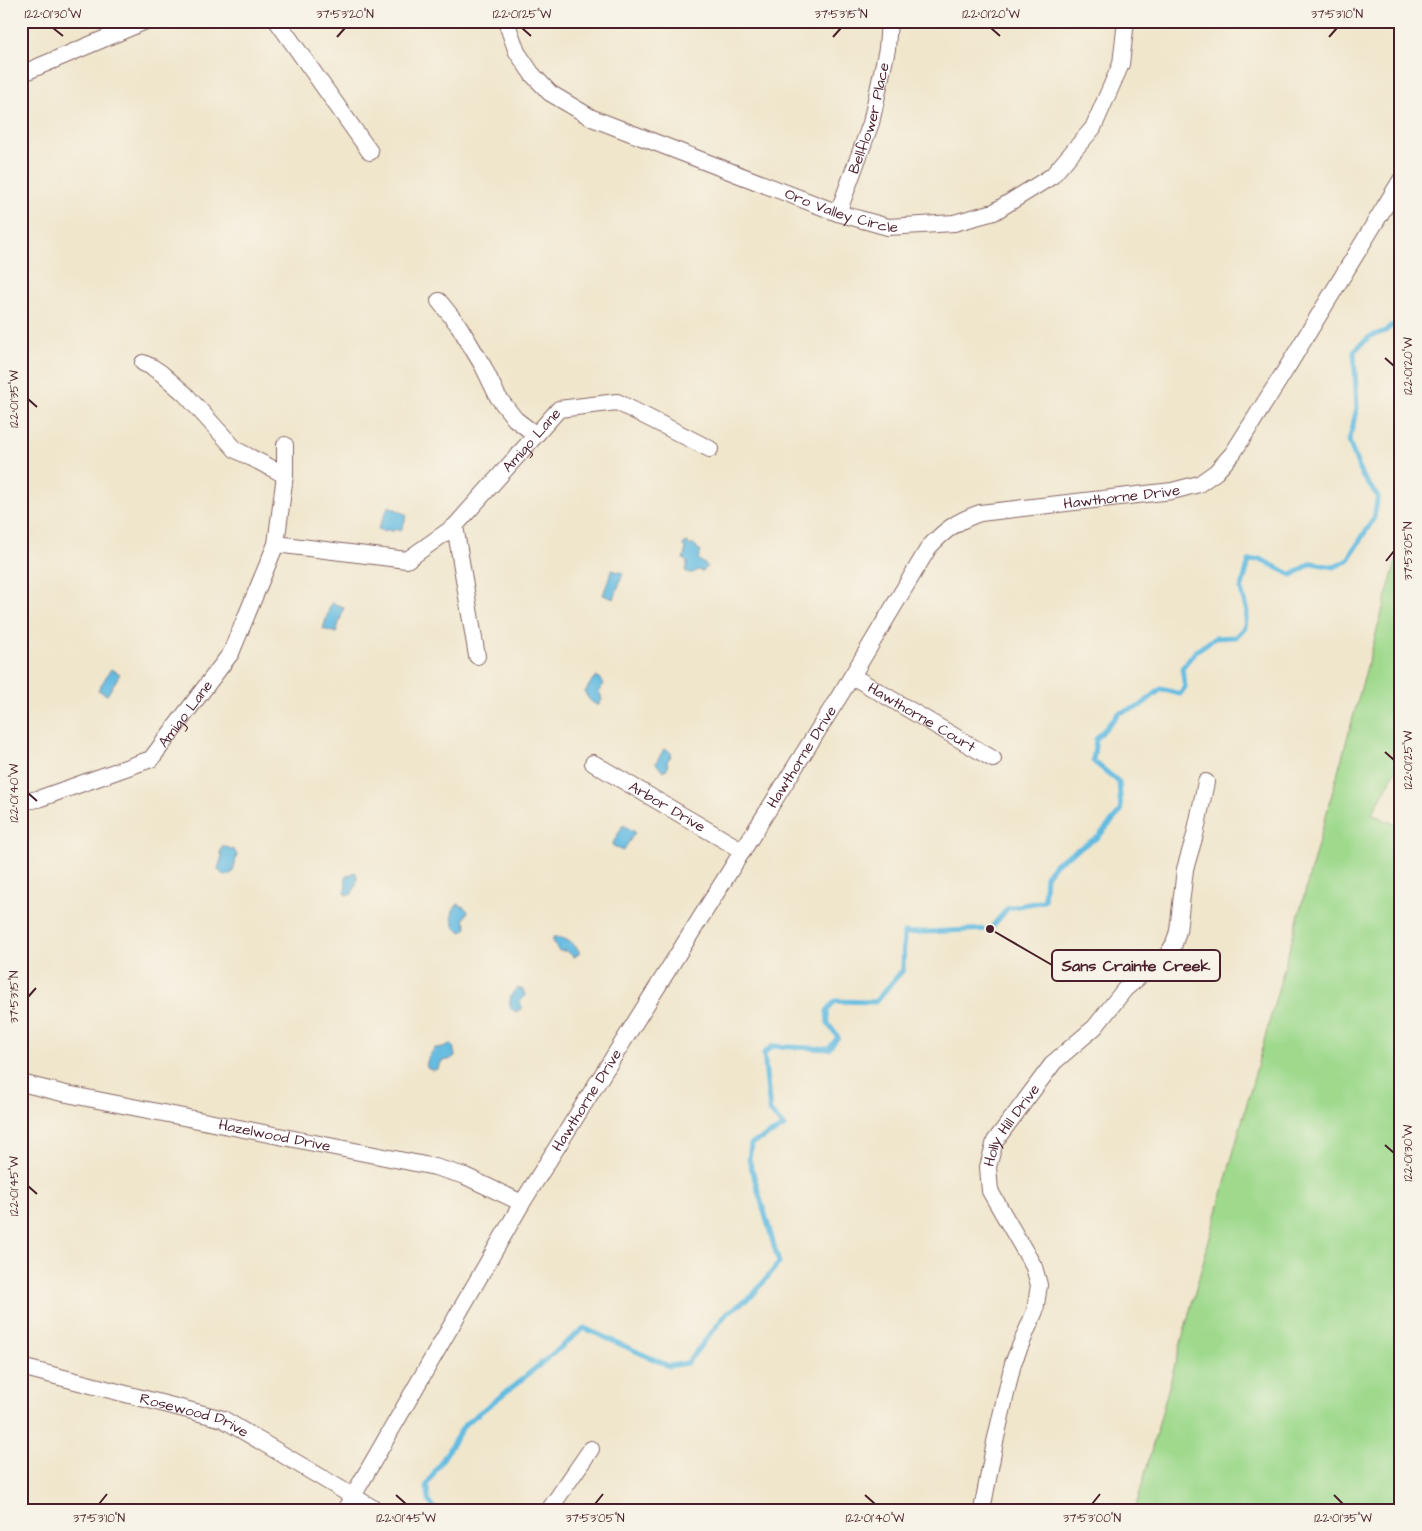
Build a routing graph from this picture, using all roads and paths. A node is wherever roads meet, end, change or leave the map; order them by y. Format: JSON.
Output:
{"nodes":[{"id":1,"x":146,"y":21,"type":"edge"},
{"id":2,"x":277,"y":21,"type":"edge"},
{"id":3,"x":506,"y":21,"type":"edge"},
{"id":4,"x":889,"y":21,"type":"edge"},
{"id":5,"x":1126,"y":21,"type":"edge"},
{"id":6,"x":21,"y":74,"type":"edge"},
{"id":7,"x":370,"y":152,"type":"dead end"},
{"id":8,"x":1397,"y":186,"type":"edge"},
{"id":9,"x":838,"y":214,"type":"junction"},
{"id":10,"x":439,"y":301,"type":"dead end"},
{"id":11,"x":143,"y":363,"type":"dead end"},
{"id":12,"x":536,"y":435,"type":"junction"},
{"id":13,"x":285,"y":445,"type":"dead end"},
{"id":14,"x":710,"y":449,"type":"dead end"},
{"id":15,"x":285,"y":475,"type":"junction"},
{"id":16,"x":455,"y":526,"type":"junction"},
{"id":17,"x":276,"y":544,"type":"junction"},
{"id":18,"x":477,"y":656,"type":"dead end"},
{"id":19,"x":852,"y":676,"type":"junction"},
{"id":20,"x":993,"y":759,"type":"dead end"},
{"id":21,"x":593,"y":763,"type":"dead end"},
{"id":22,"x":1206,"y":782,"type":"dead end"},
{"id":23,"x":21,"y":802,"type":"edge"},
{"id":24,"x":743,"y":851,"type":"junction"},
{"id":25,"x":21,"y":1083,"type":"edge"},
{"id":26,"x":522,"y":1203,"type":"junction"},
{"id":27,"x":21,"y":1366,"type":"edge"},
{"id":28,"x":591,"y":1450,"type":"dead end"},
{"id":29,"x":350,"y":1503,"type":"edge"},
{"id":30,"x":376,"y":1510,"type":"edge"},
{"id":31,"x":549,"y":1510,"type":"edge"},
{"id":32,"x":982,"y":1510,"type":"edge"}],
"edges":[{"from":1,"to":6,"type":"street"},
{"from":2,"to":7,"type":"street"},
{"from":3,"to":9,"type":"street","name":"Oro Valley Circle"},
{"from":4,"to":9,"type":"street","name":"Bellflower Place"},
{"from":5,"to":9,"type":"street","name":"Oro Valley Circle"},
{"from":8,"to":19,"type":"street","name":"Hawthorne Drive"},
{"from":10,"to":12,"type":"street"},
{"from":11,"to":15,"type":"street"},
{"from":12,"to":14,"type":"street","name":"Amigo Lane"},
{"from":12,"to":16,"type":"street","name":"Amigo Lane"},
{"from":13,"to":15,"type":"street","name":"Amigo Lane"},
{"from":15,"to":17,"type":"street","name":"Amigo Lane"},
{"from":16,"to":17,"type":"street","name":"Amigo Lane"},
{"from":16,"to":18,"type":"street"},
{"from":17,"to":23,"type":"street","name":"Amigo Lane"},
{"from":19,"to":20,"type":"street","name":"Hawthorne Court"},
{"from":19,"to":24,"type":"street","name":"Hawthorne Drive"},
{"from":21,"to":24,"type":"street","name":"Arbor Drive"},
{"from":22,"to":32,"type":"street","name":"Holly Hill Drive"},
{"from":24,"to":26,"type":"street","name":"Hawthorne Drive"},
{"from":25,"to":26,"type":"street","name":"Hazelwood Drive"},
{"from":26,"to":29,"type":"street","name":"Hawthorne Drive"},
{"from":27,"to":29,"type":"street","name":"Rosewood Drive"},
{"from":28,"to":31,"type":"street"},
{"from":29,"to":30,"type":"street","name":"Rosewood Drive"}]}
